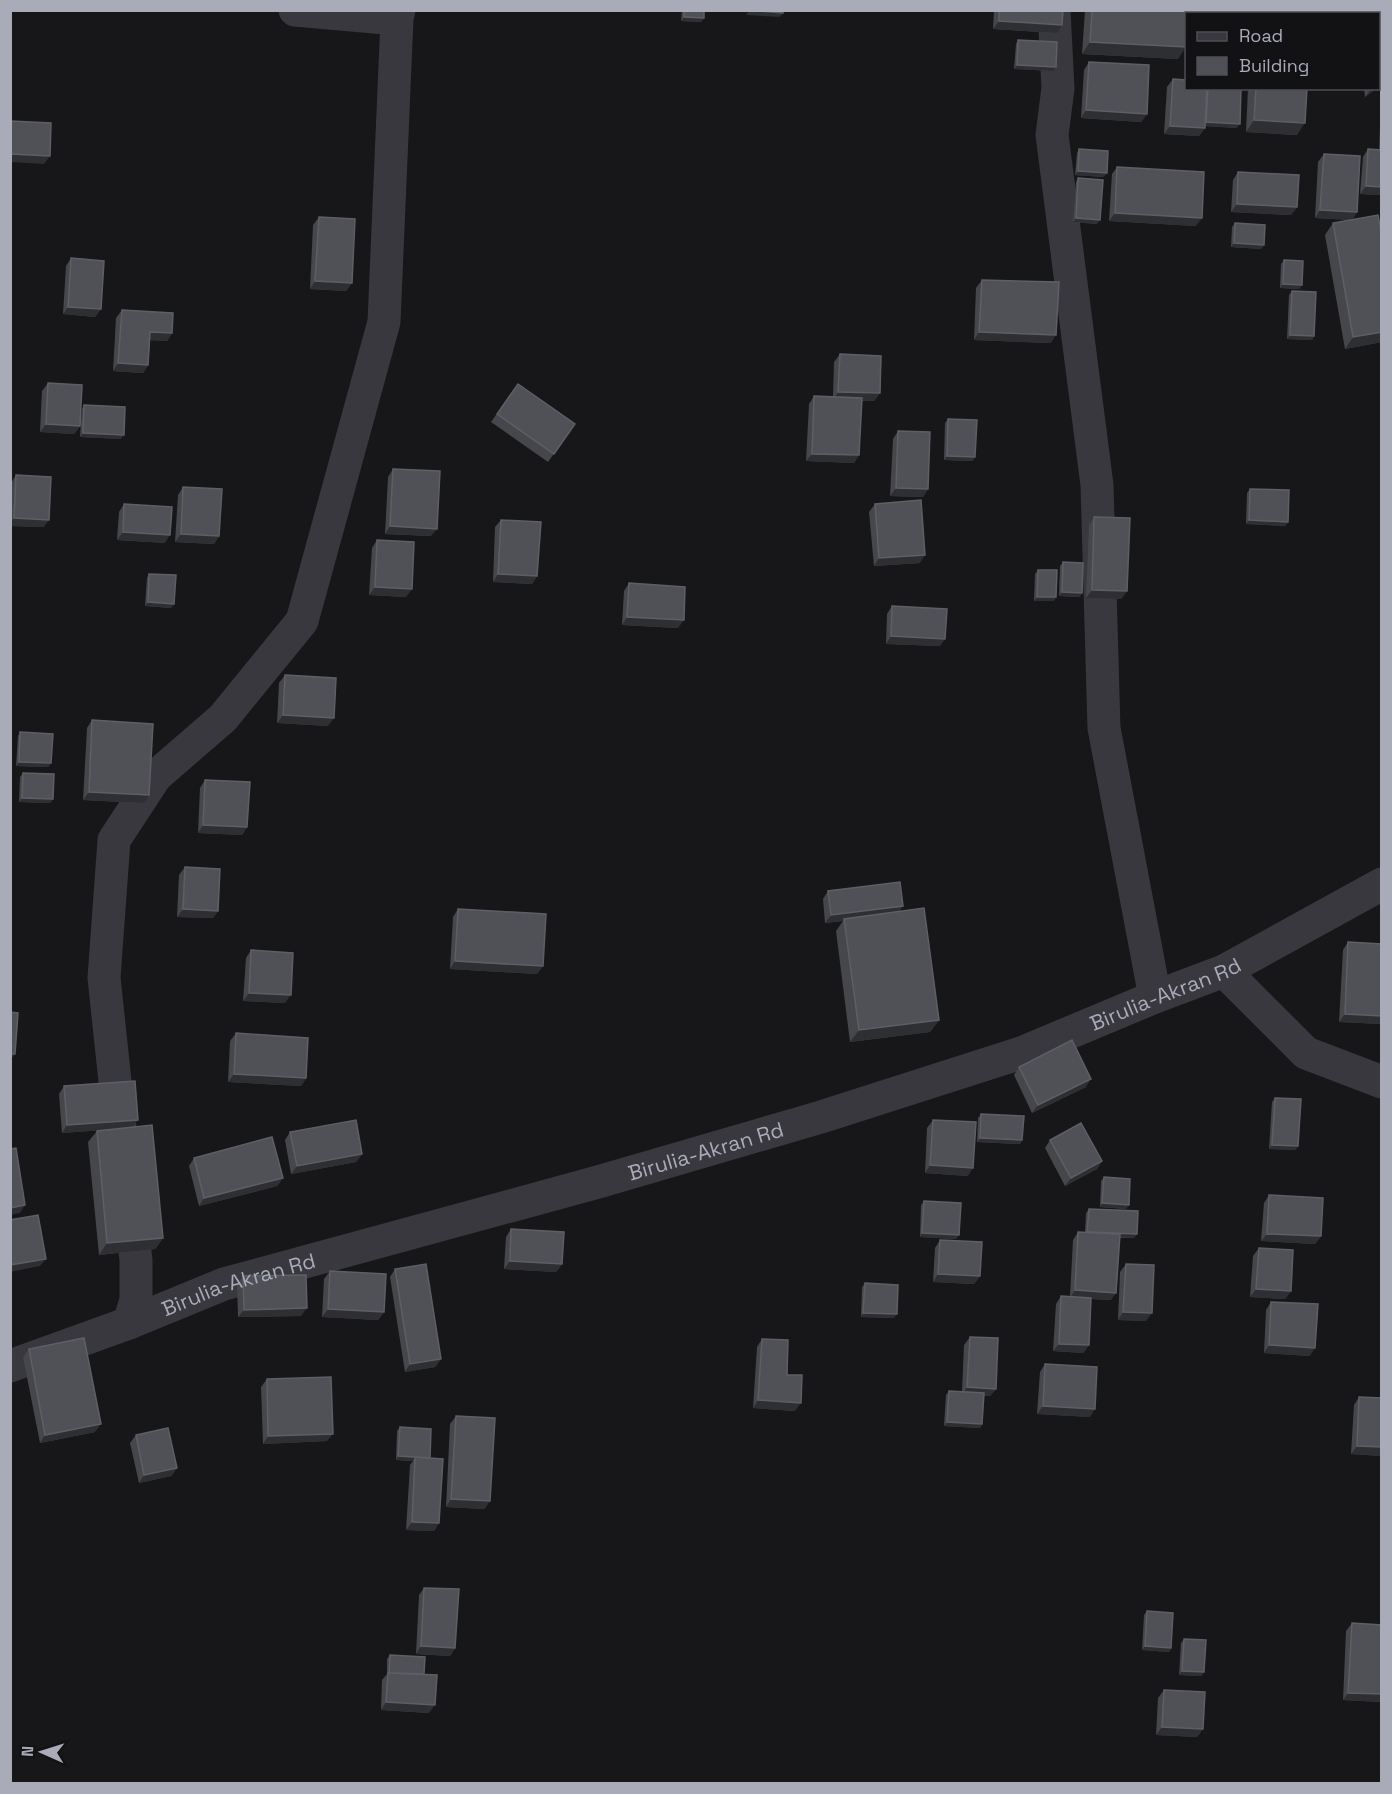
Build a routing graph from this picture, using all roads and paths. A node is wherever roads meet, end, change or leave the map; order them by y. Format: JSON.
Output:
{"nodes":[{"id":1,"x":295,"y":10,"type":"edge"},
{"id":2,"x":1054,"y":10,"type":"edge"},
{"id":3,"x":398,"y":15,"type":"edge"},
{"id":4,"x":1382,"y":884,"type":"edge"},
{"id":5,"x":1224,"y":971,"type":"junction"},
{"id":6,"x":1155,"y":997,"type":"junction"},
{"id":7,"x":1382,"y":1082,"type":"edge"},
{"id":8,"x":129,"y":1323,"type":"junction"},
{"id":9,"x":10,"y":1366,"type":"edge"}],
"edges":[{"from":1,"to":3,"type":"street"},
{"from":2,"to":6,"type":"street"},
{"from":3,"to":8,"type":"street"},
{"from":4,"to":5,"type":"street","name":"Birulia-Akran Rd"},
{"from":5,"to":6,"type":"street","name":"Birulia-Akran Rd"},
{"from":5,"to":7,"type":"street"},
{"from":6,"to":8,"type":"street","name":"Birulia-Akran Rd"},
{"from":8,"to":9,"type":"street","name":"Birulia-Akran Rd"}]}
